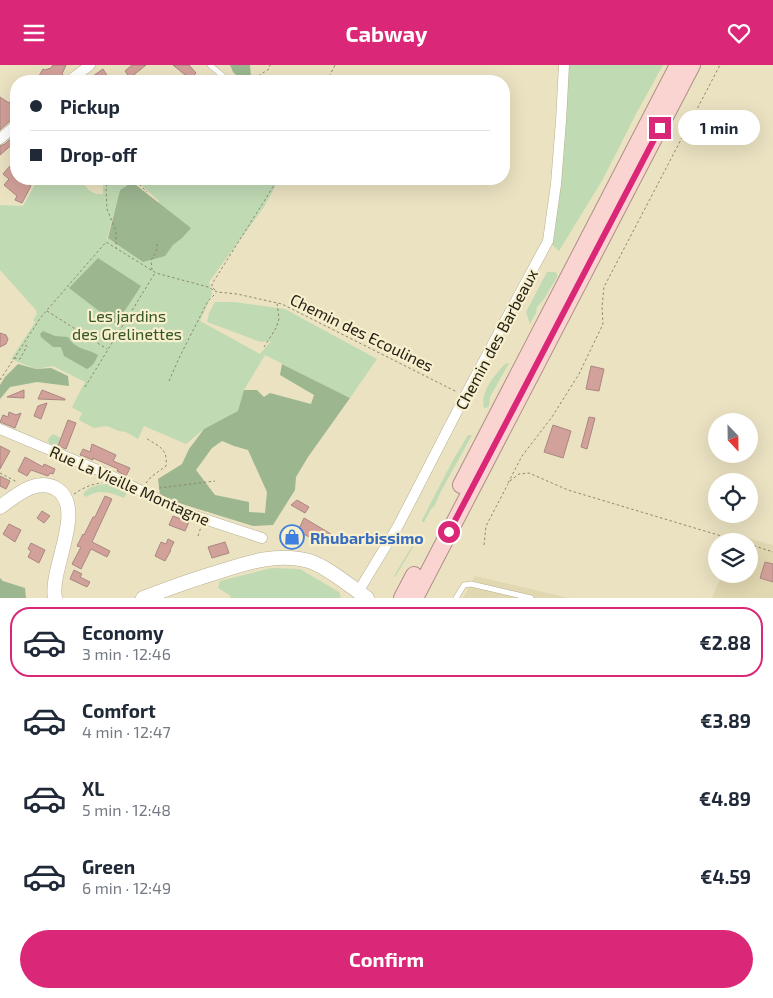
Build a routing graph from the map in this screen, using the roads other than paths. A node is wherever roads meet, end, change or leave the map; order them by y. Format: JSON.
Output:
{"nodes":[{"id":1,"x":90,"y":65,"type":"edge"},
{"id":2,"x":210,"y":65,"type":"edge"},
{"id":3,"x":564,"y":65,"type":"edge"},
{"id":4,"x":678,"y":65,"type":"edge"},
{"id":5,"x":692,"y":65,"type":"edge"},
{"id":6,"x":77,"y":75,"type":"edge"},
{"id":7,"x":222,"y":75,"type":"edge"},
{"id":8,"x":10,"y":130,"type":"edge"},
{"id":9,"x":0,"y":139,"type":"edge"},
{"id":10,"x":0,"y":429,"type":"edge"},
{"id":11,"x":0,"y":507,"type":"edge"},
{"id":12,"x":262,"y":538,"type":"dead end"},
{"id":13,"x":363,"y":595,"type":"edge"},
{"id":14,"x":457,"y":596,"type":"edge"},
{"id":15,"x":464,"y":597,"type":"edge"},
{"id":16,"x":55,"y":598,"type":"edge"},
{"id":17,"x":143,"y":598,"type":"edge"},
{"id":18,"x":402,"y":598,"type":"edge"},
{"id":19,"x":415,"y":598,"type":"edge"},
{"id":20,"x":531,"y":598,"type":"edge"}],
"edges":[{"from":1,"to":6,"type":"street"},
{"from":2,"to":7,"type":"lane"},
{"from":3,"to":13,"type":"street","name":"Chemin des Barbeaux"},
{"from":4,"to":18,"type":"highway"},
{"from":5,"to":19,"type":"highway"},
{"from":8,"to":9,"type":"street"},
{"from":10,"to":12,"type":"street","name":"Rue La Vieille Montagne"},
{"from":11,"to":16,"type":"main road"},
{"from":13,"to":17,"type":"main road"},
{"from":14,"to":15,"type":"lane"},
{"from":14,"to":20,"type":"lane"}]}
